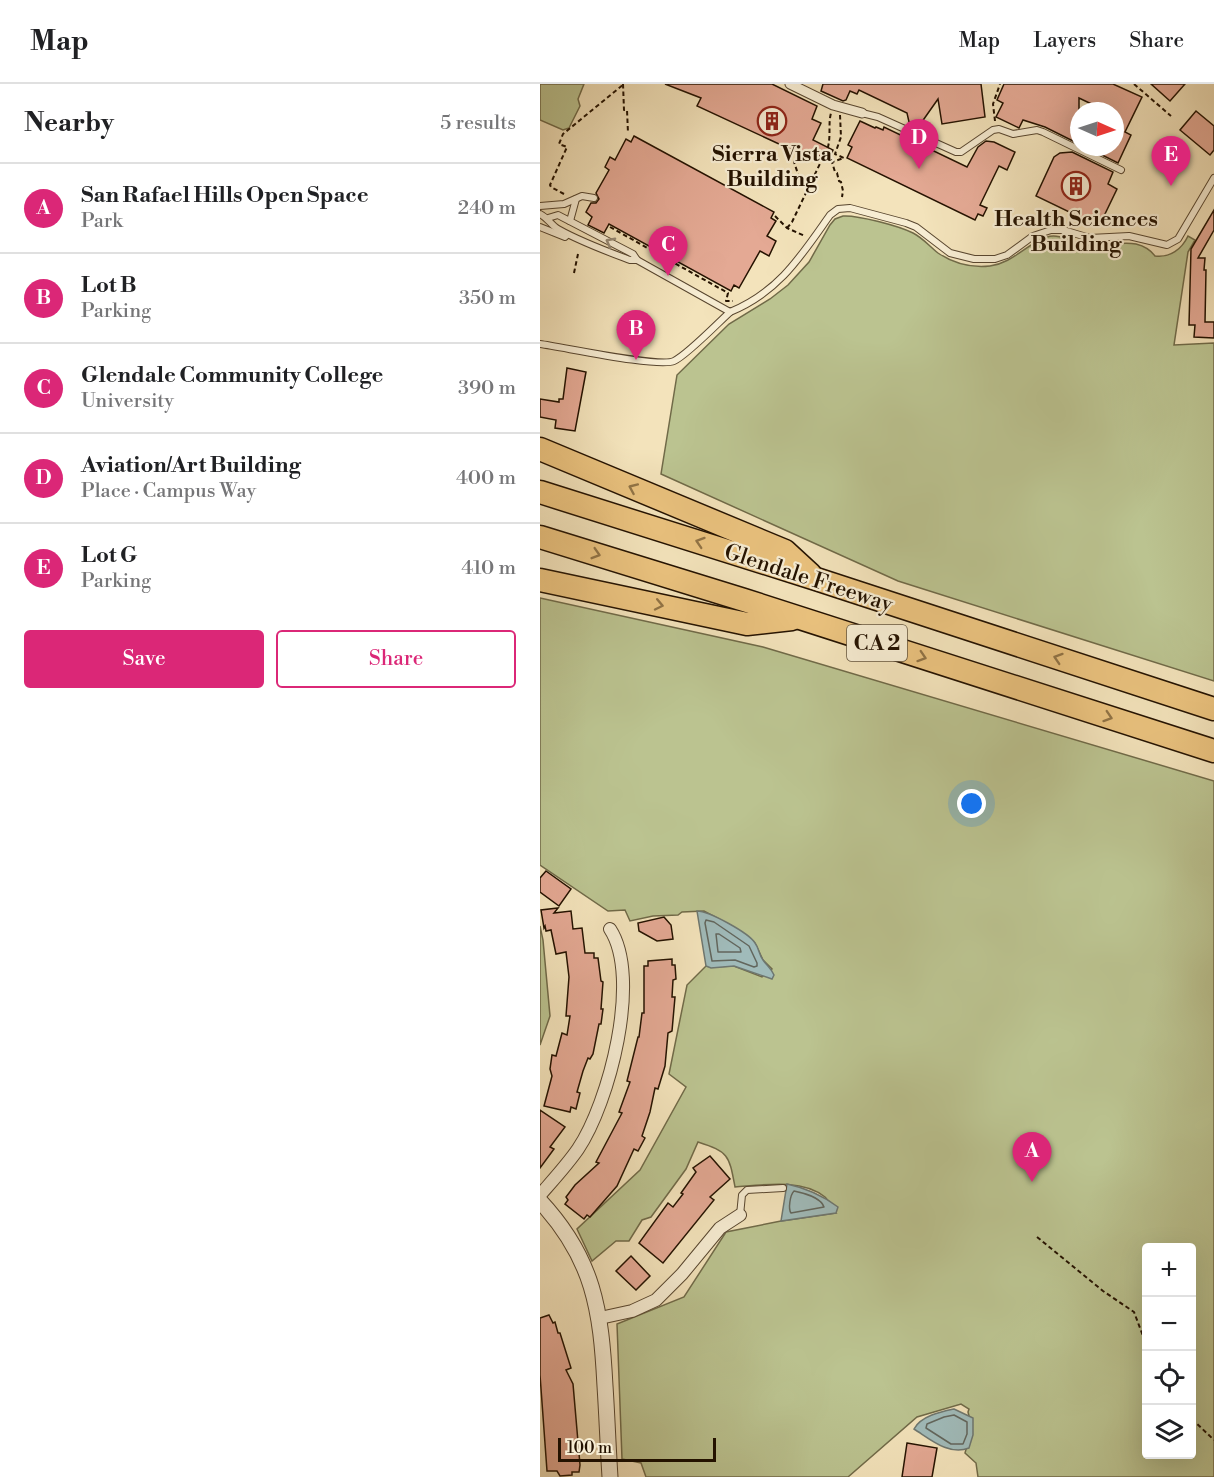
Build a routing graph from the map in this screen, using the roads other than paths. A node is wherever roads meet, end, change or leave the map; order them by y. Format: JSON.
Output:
{"nodes":[{"id":1,"x":790,"y":84,"type":"edge"},
{"id":2,"x":862,"y":113,"type":"joint"},
{"id":3,"x":1121,"y":170,"type":"dead end"},
{"id":4,"x":1214,"y":178,"type":"edge"},
{"id":5,"x":594,"y":198,"type":"dead end"},
{"id":6,"x":576,"y":199,"type":"junction"},
{"id":7,"x":540,"y":206,"type":"edge"},
{"id":8,"x":540,"y":214,"type":"edge"},
{"id":9,"x":548,"y":218,"type":"junction"},
{"id":10,"x":570,"y":221,"type":"junction"},
{"id":11,"x":540,"y":227,"type":"edge"},
{"id":12,"x":569,"y":235,"type":"junction"},
{"id":13,"x":637,"y":260,"type":"junction"},
{"id":14,"x":730,"y":312,"type":"junction"},
{"id":15,"x":540,"y":344,"type":"edge"},
{"id":16,"x":540,"y":449,"type":"edge"},
{"id":17,"x":540,"y":492,"type":"edge"},
{"id":18,"x":540,"y":537,"type":"edge"},
{"id":19,"x":816,"y":579,"type":"junction"},
{"id":20,"x":540,"y":580,"type":"edge"},
{"id":21,"x":800,"y":618,"type":"junction"},
{"id":22,"x":1214,"y":709,"type":"edge"},
{"id":23,"x":1214,"y":751,"type":"edge"},
{"id":24,"x":610,"y":929,"type":"dead end"},
{"id":25,"x":783,"y":1188,"type":"dead end"},
{"id":26,"x":540,"y":1195,"type":"edge"},
{"id":27,"x":540,"y":1201,"type":"edge"},
{"id":28,"x":740,"y":1215,"type":"joint"},
{"id":29,"x":600,"y":1318,"type":"junction"},
{"id":30,"x":610,"y":1477,"type":"edge"}],
"edges":[{"from":1,"to":2,"type":"street"},
{"from":2,"to":3,"type":"lane"},
{"from":4,"to":14,"type":"lane"},
{"from":5,"to":6,"type":"lane"},
{"from":6,"to":7,"type":"lane"},
{"from":6,"to":10,"type":"lane"},
{"from":8,"to":9,"type":"lane"},
{"from":9,"to":10,"type":"lane"},
{"from":9,"to":12,"type":"lane"},
{"from":13,"to":10,"type":"lane","one_way":true},
{"from":11,"to":12,"type":"lane"},
{"from":12,"to":13,"type":"lane"},
{"from":13,"to":14,"type":"lane"},
{"from":14,"to":15,"type":"lane"},
{"from":19,"to":16,"type":"highway","one_way":true},
{"from":19,"to":17,"type":"highway","name":"Glendale Freeway","number":"CA 2","one_way":true},
{"from":18,"to":21,"type":"highway","name":"Glendale Freeway","number":"CA 2","one_way":true},
{"from":22,"to":19,"type":"highway","name":"Glendale Freeway","number":"CA 2","one_way":true},
{"from":20,"to":21,"type":"highway","one_way":true},
{"from":21,"to":23,"type":"highway","name":"Glendale Freeway","number":"CA 2","one_way":true},
{"from":24,"to":26,"type":"street"},
{"from":25,"to":28,"type":"lane"},
{"from":27,"to":29,"type":"street"},
{"from":28,"to":29,"type":"street"},
{"from":29,"to":30,"type":"street"}]}
